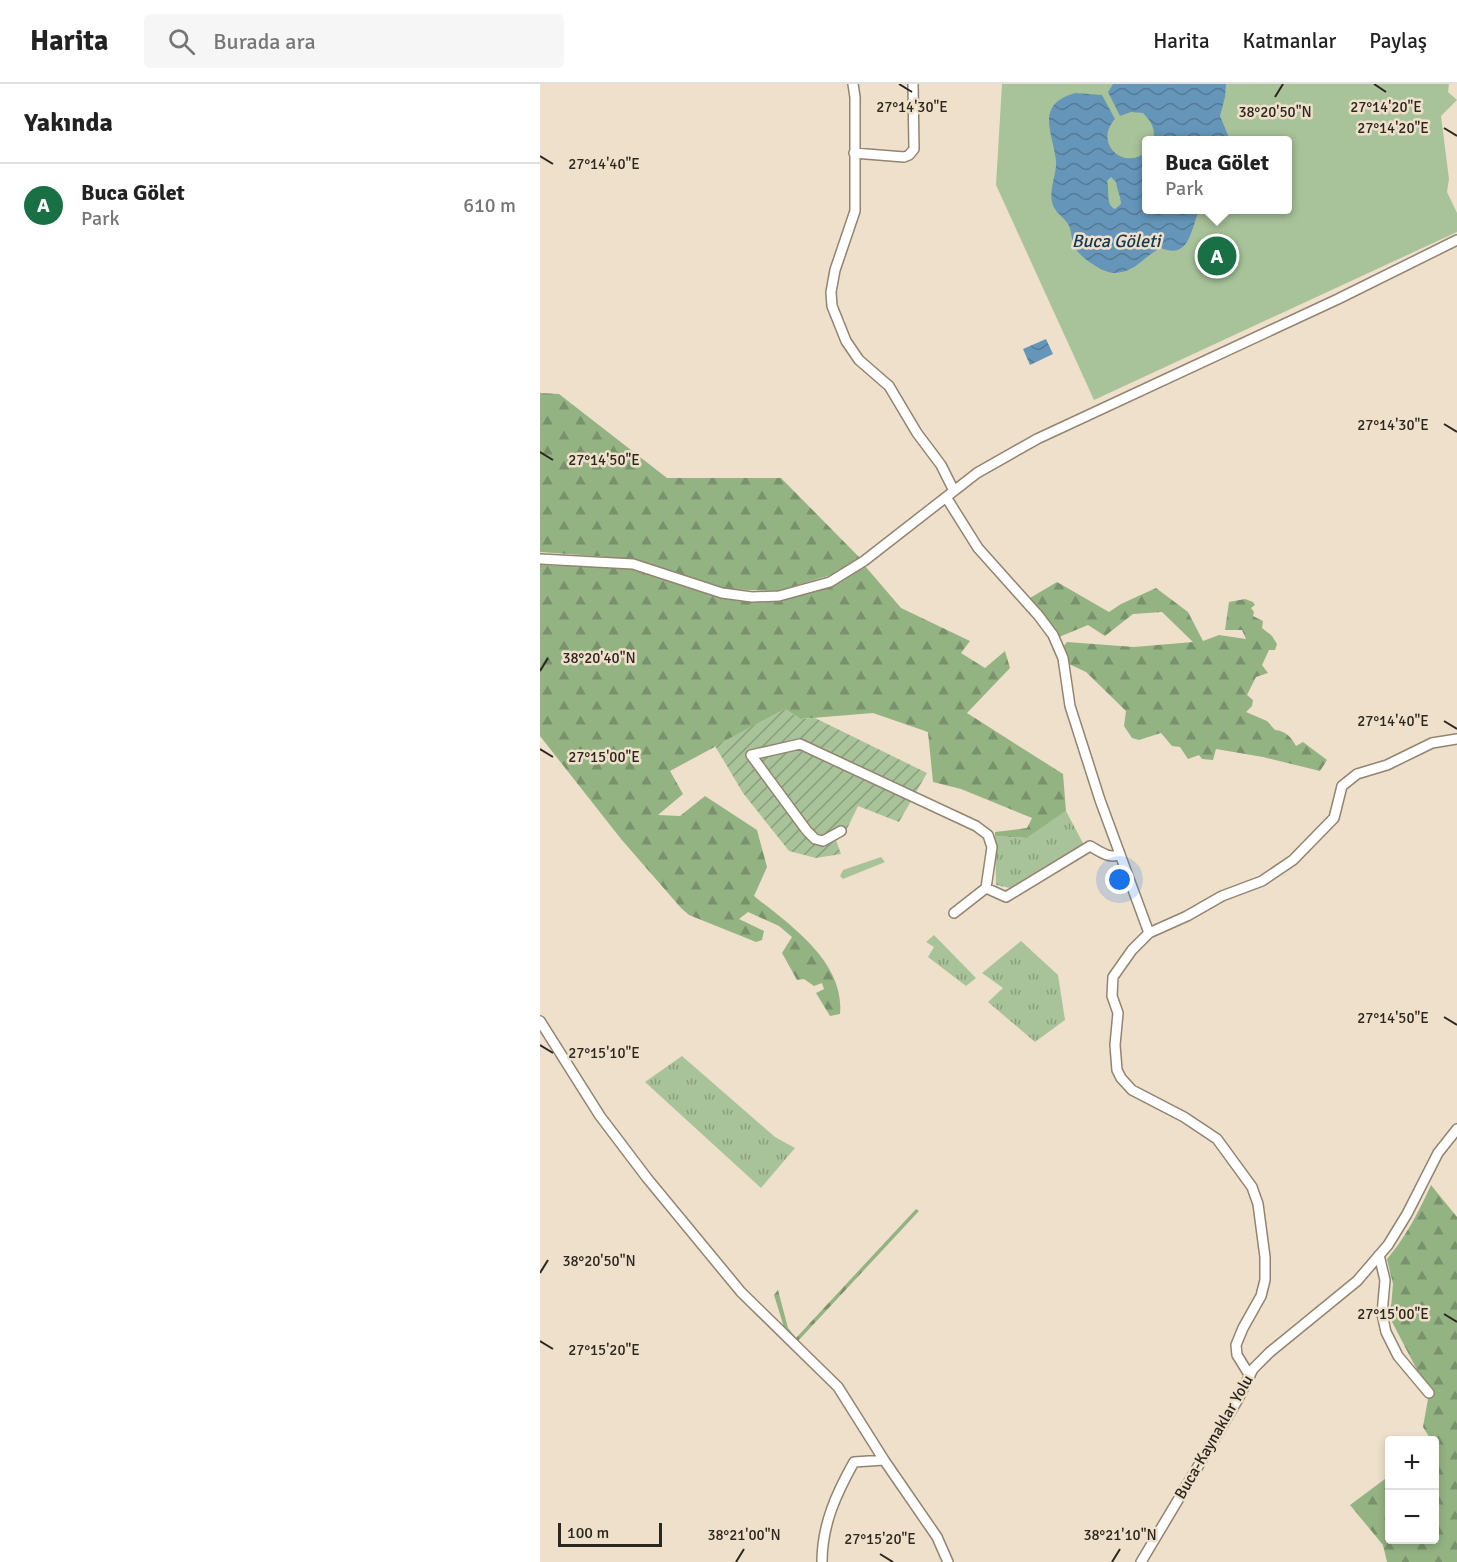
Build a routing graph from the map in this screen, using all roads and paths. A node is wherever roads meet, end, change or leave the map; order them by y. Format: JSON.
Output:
{"nodes":[{"id":1,"x":852,"y":84,"type":"edge"},
{"id":2,"x":913,"y":84,"type":"edge"},
{"id":3,"x":854,"y":153,"type":"junction"},
{"id":4,"x":1457,"y":240,"type":"edge"},
{"id":5,"x":954,"y":490,"type":"junction"},
{"id":6,"x":946,"y":497,"type":"junction"},
{"id":7,"x":540,"y":559,"type":"edge"},
{"id":8,"x":1457,"y":739,"type":"edge"},
{"id":9,"x":840,"y":831,"type":"dead end"},
{"id":10,"x":1120,"y":854,"type":"junction"},
{"id":11,"x":986,"y":888,"type":"junction"},
{"id":12,"x":954,"y":913,"type":"dead end"},
{"id":13,"x":1149,"y":933,"type":"junction"},
{"id":14,"x":540,"y":1021,"type":"edge"},
{"id":15,"x":1457,"y":1129,"type":"edge"},
{"id":16,"x":1379,"y":1255,"type":"junction"},
{"id":17,"x":1250,"y":1376,"type":"junction"},
{"id":18,"x":1429,"y":1393,"type":"dead end"},
{"id":19,"x":884,"y":1460,"type":"junction"},
{"id":20,"x":822,"y":1562,"type":"edge"},
{"id":21,"x":948,"y":1562,"type":"edge"},
{"id":22,"x":1141,"y":1562,"type":"edge"}],
"edges":[{"from":1,"to":3,"type":"street"},
{"from":2,"to":3,"type":"street"},
{"from":3,"to":5,"type":"street"},
{"from":4,"to":5,"type":"street"},
{"from":5,"to":6,"type":"street"},
{"from":6,"to":7,"type":"street"},
{"from":6,"to":10,"type":"street"},
{"from":8,"to":13,"type":"street"},
{"from":9,"to":11,"type":"street"},
{"from":10,"to":11,"type":"street"},
{"from":10,"to":13,"type":"street"},
{"from":11,"to":12,"type":"street"},
{"from":13,"to":17,"type":"street"},
{"from":14,"to":19,"type":"street"},
{"from":15,"to":16,"type":"street","name":"Buca-Kaynaklar Yolu"},
{"from":16,"to":17,"type":"street","name":"Buca-Kaynaklar Yolu"},
{"from":16,"to":18,"type":"street"},
{"from":17,"to":22,"type":"street","name":"Buca-Kaynaklar Yolu"},
{"from":19,"to":20,"type":"street"},
{"from":19,"to":21,"type":"street"}]}
